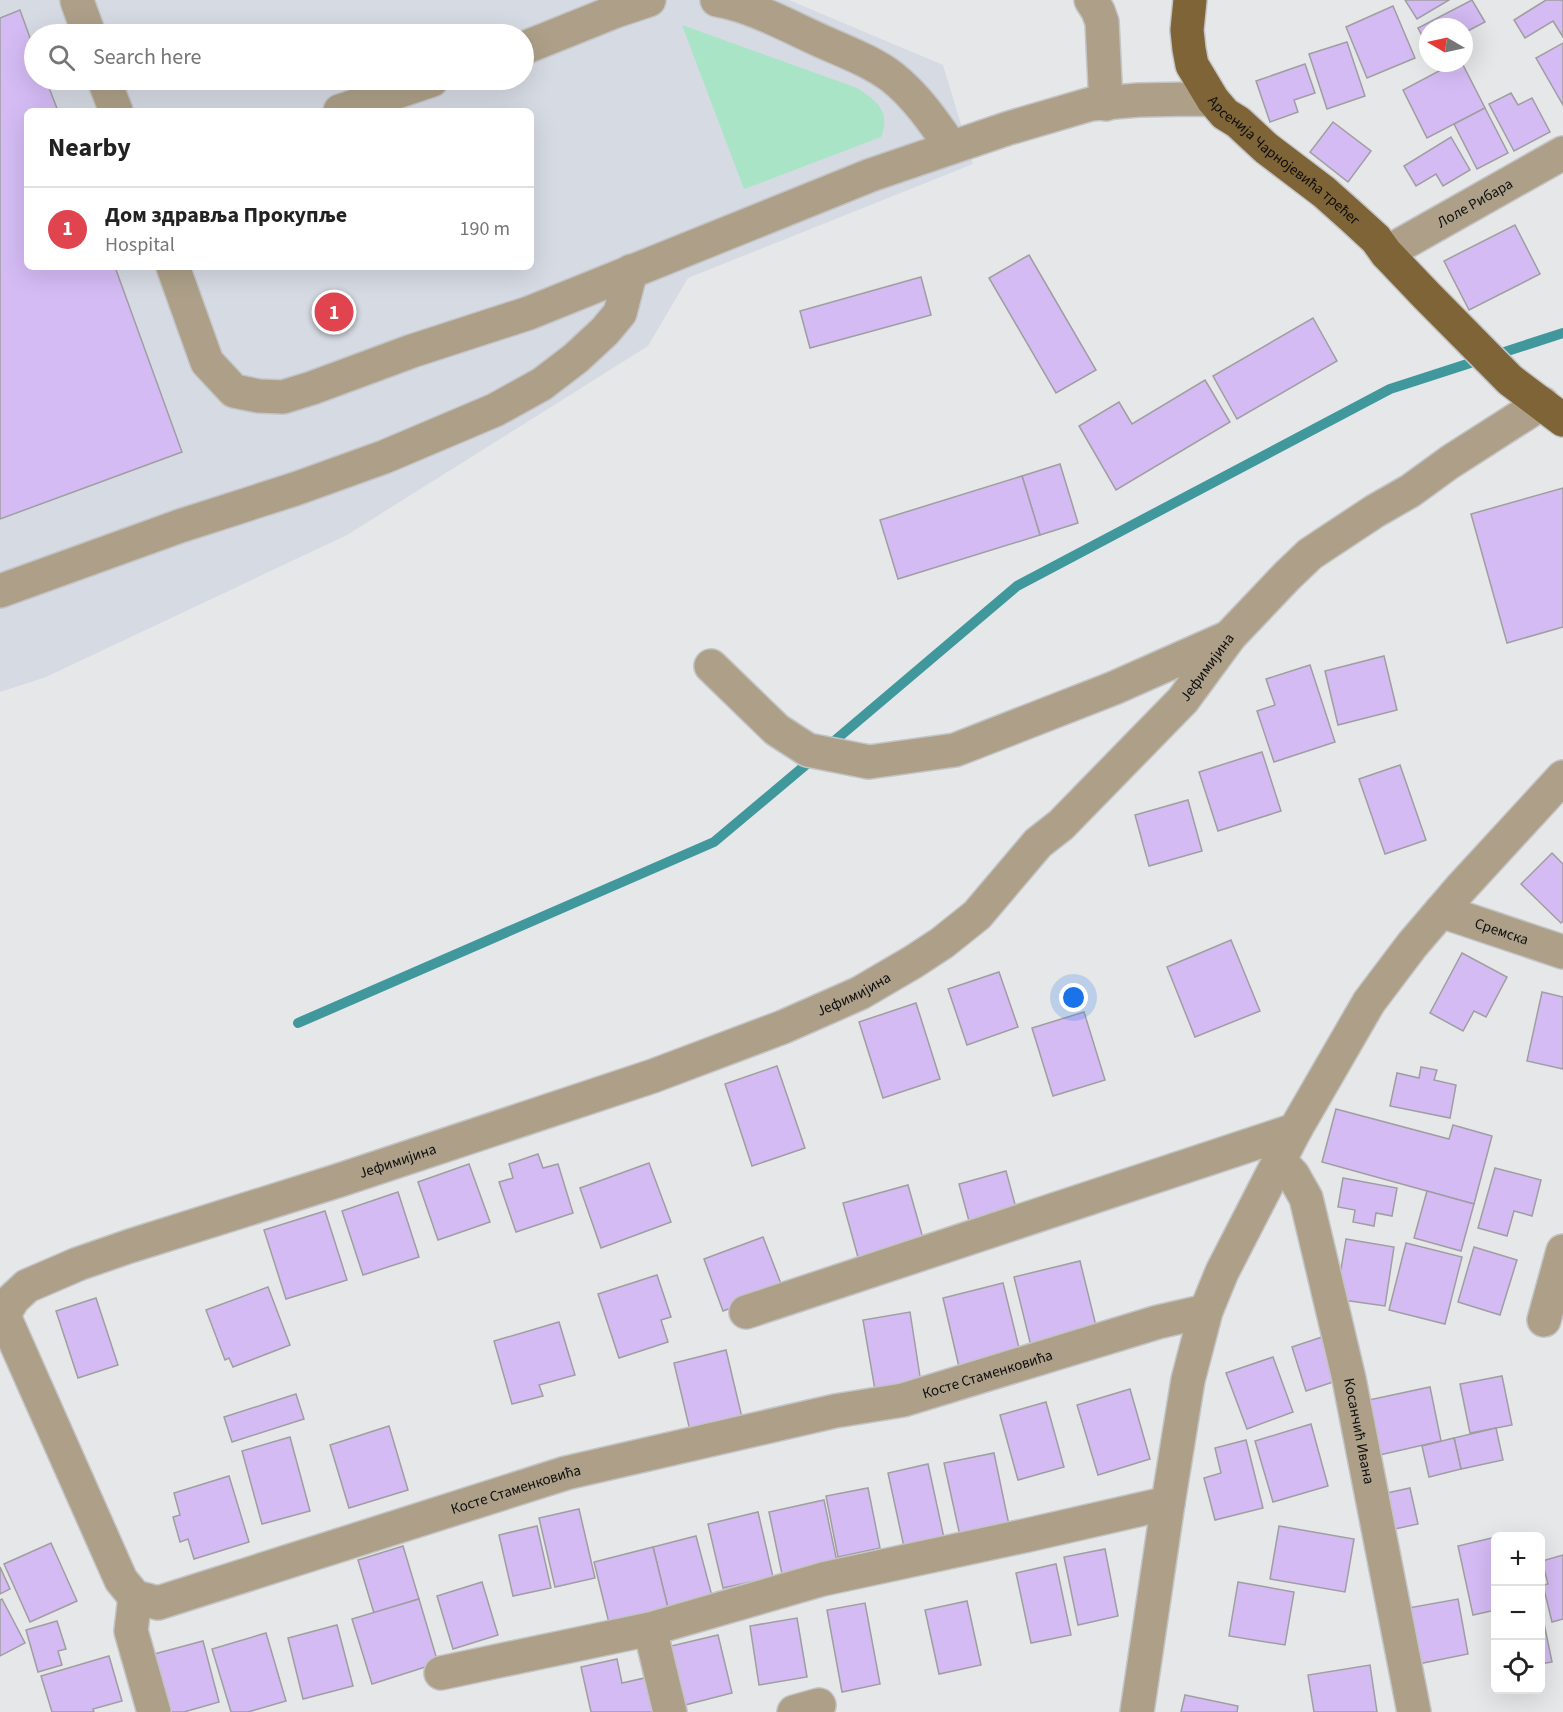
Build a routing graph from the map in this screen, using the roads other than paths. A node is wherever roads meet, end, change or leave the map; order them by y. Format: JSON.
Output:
{"nodes":[{"id":1,"x":649,"y":0,"type":"edge"},
{"id":2,"x":717,"y":0,"type":"edge"},
{"id":3,"x":1091,"y":0,"type":"edge"},
{"id":4,"x":1190,"y":0,"type":"edge"},
{"id":5,"x":77,"y":1,"type":"edge"},
{"id":6,"x":85,"y":24,"type":"edge"},
{"id":7,"x":534,"y":44,"type":"edge"},
{"id":8,"x":109,"y":90,"type":"edge"},
{"id":9,"x":402,"y":90,"type":"edge"},
{"id":10,"x":1213,"y":100,"type":"junction"},
{"id":11,"x":1106,"y":104,"type":"junction"},
{"id":12,"x":115,"y":108,"type":"edge"},
{"id":13,"x":349,"y":108,"type":"edge"},
{"id":14,"x":951,"y":147,"type":"junction"},
{"id":15,"x":1563,"y":153,"type":"edge"},
{"id":16,"x":1386,"y":253,"type":"junction"},
{"id":17,"x":174,"y":270,"type":"edge"},
{"id":18,"x":631,"y":271,"type":"junction"},
{"id":19,"x":1553,"y":411,"type":"edge"},
{"id":20,"x":0,"y":591,"type":"edge"},
{"id":21,"x":1230,"y":636,"type":"junction"},
{"id":22,"x":711,"y":666,"type":"dead end"},
{"id":23,"x":1563,"y":777,"type":"edge"},
{"id":24,"x":1441,"y":911,"type":"junction"},
{"id":25,"x":1563,"y":952,"type":"edge"},
{"id":26,"x":1295,"y":1130,"type":"junction"},
{"id":27,"x":1279,"y":1160,"type":"junction"},
{"id":28,"x":1563,"y":1251,"type":"edge"},
{"id":29,"x":1206,"y":1311,"type":"junction"},
{"id":30,"x":746,"y":1312,"type":"dead end"},
{"id":31,"x":2,"y":1319,"type":"edge"},
{"id":32,"x":1544,"y":1320,"type":"dead end"},
{"id":33,"x":1168,"y":1503,"type":"junction"},
{"id":34,"x":135,"y":1597,"type":"junction"},
{"id":35,"x":650,"y":1629,"type":"junction"},
{"id":36,"x":441,"y":1673,"type":"dead end"},
{"id":37,"x":154,"y":1712,"type":"edge"},
{"id":38,"x":670,"y":1712,"type":"edge"},
{"id":39,"x":1137,"y":1712,"type":"edge"},
{"id":40,"x":1414,"y":1712,"type":"edge"}],
"edges":[{"from":1,"to":7,"type":"street"},
{"from":2,"to":14,"type":"street"},
{"from":3,"to":11,"type":"street"},
{"from":4,"to":10,"type":"main road","name":"Арсенија Чарнојевића трећег"},
{"from":5,"to":6,"type":"street"},
{"from":8,"to":12,"type":"street"},
{"from":9,"to":13,"type":"street"},
{"from":10,"to":11,"type":"street"},
{"from":10,"to":16,"type":"main road","name":"Арсенија Чарнојевића трећег"},
{"from":11,"to":14,"type":"street"},
{"from":14,"to":18,"type":"street"},
{"from":15,"to":16,"type":"street","name":"Лоле Рибара"},
{"from":16,"to":19,"type":"main road","name":"Арсенија Чарнојевића трећег"},
{"from":17,"to":18,"type":"street"},
{"from":18,"to":20,"type":"street"},
{"from":19,"to":21,"type":"street","name":"Јефимијина"},
{"from":21,"to":22,"type":"street"},
{"from":21,"to":31,"type":"street","name":"Јефимијина"},
{"from":23,"to":24,"type":"street"},
{"from":24,"to":25,"type":"street","name":"Сремска"},
{"from":24,"to":26,"type":"street"},
{"from":26,"to":27,"type":"street"},
{"from":26,"to":30,"type":"street"},
{"from":27,"to":29,"type":"street"},
{"from":27,"to":40,"type":"street","name":"Косанчић Ивана"},
{"from":28,"to":32,"type":"street"},
{"from":29,"to":33,"type":"street"},
{"from":29,"to":34,"type":"street","name":"Косте Стаменковића"},
{"from":31,"to":34,"type":"street"},
{"from":33,"to":35,"type":"street"},
{"from":33,"to":39,"type":"street"},
{"from":34,"to":37,"type":"street"},
{"from":35,"to":36,"type":"street"},
{"from":35,"to":38,"type":"street"}]}
